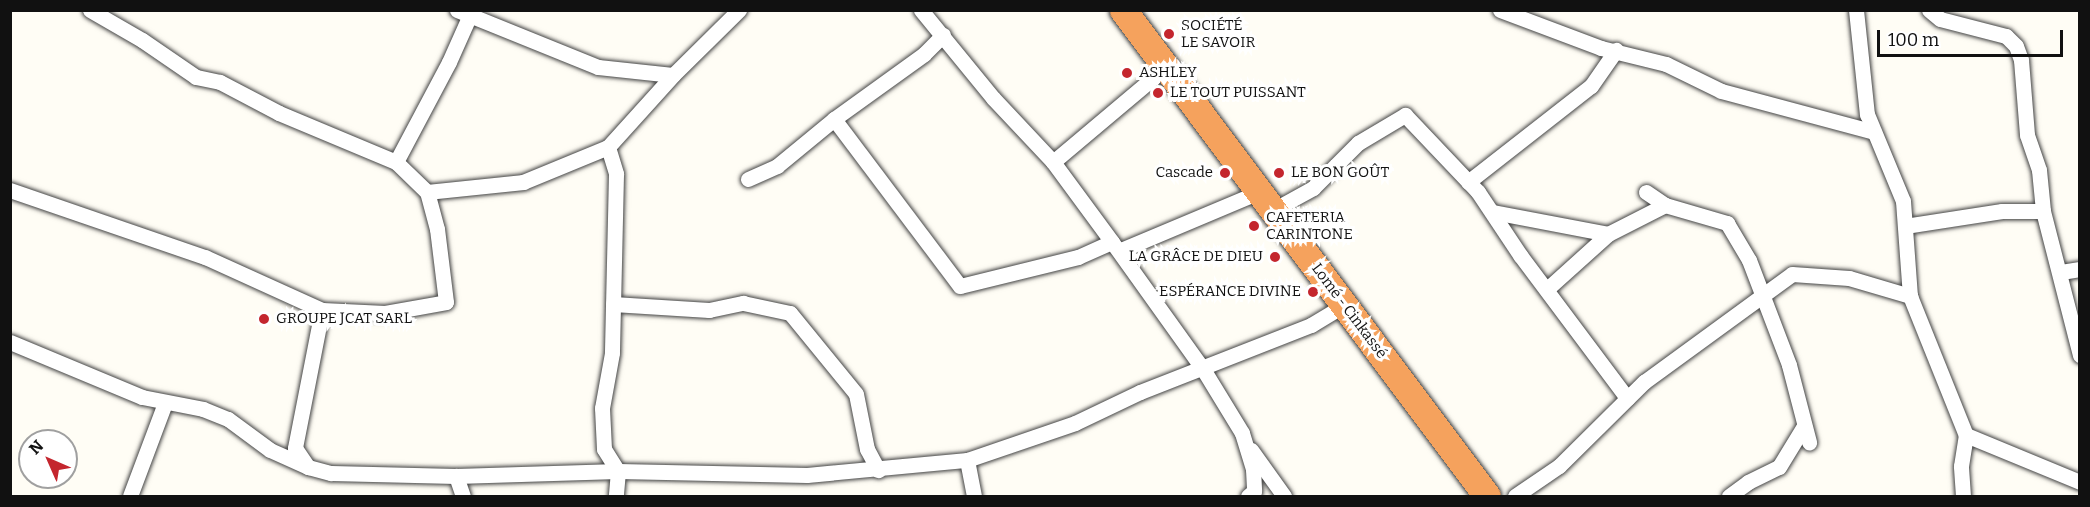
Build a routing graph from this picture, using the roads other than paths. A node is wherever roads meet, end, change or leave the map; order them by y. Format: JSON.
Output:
{"nodes":[{"id":1,"x":90,"y":10,"type":"edge"},
{"id":2,"x":739,"y":10,"type":"edge"},
{"id":3,"x":921,"y":10,"type":"edge"},
{"id":4,"x":1123,"y":10,"type":"edge"},
{"id":5,"x":1500,"y":10,"type":"edge"},
{"id":6,"x":1856,"y":10,"type":"edge"},
{"id":7,"x":1929,"y":10,"type":"edge"},
{"id":8,"x":463,"y":14,"type":"edge"},
{"id":9,"x":943,"y":34,"type":"junction"},
{"id":10,"x":1616,"y":50,"type":"junction"},
{"id":11,"x":1166,"y":67,"type":"junction"},
{"id":12,"x":673,"y":75,"type":"junction"},
{"id":13,"x":834,"y":118,"type":"junction"},
{"id":14,"x":1874,"y":132,"type":"junction"},
{"id":15,"x":608,"y":147,"type":"junction"},
{"id":16,"x":396,"y":162,"type":"junction"},
{"id":17,"x":1053,"y":162,"type":"junction"},
{"id":18,"x":748,"y":179,"type":"dead end"},
{"id":19,"x":1468,"y":182,"type":"junction"},
{"id":20,"x":10,"y":190,"type":"edge"},
{"id":21,"x":427,"y":192,"type":"junction"},
{"id":22,"x":1646,"y":192,"type":"dead end"},
{"id":23,"x":1266,"y":201,"type":"junction"},
{"id":24,"x":1665,"y":205,"type":"junction"},
{"id":25,"x":2043,"y":211,"type":"junction"},
{"id":26,"x":1493,"y":212,"type":"junction"},
{"id":27,"x":1905,"y":226,"type":"junction"},
{"id":28,"x":1608,"y":234,"type":"junction"},
{"id":29,"x":1117,"y":246,"type":"junction"},
{"id":30,"x":2079,"y":269,"type":"edge"},
{"id":31,"x":2061,"y":272,"type":"junction"},
{"id":32,"x":1546,"y":288,"type":"junction"},
{"id":33,"x":1910,"y":296,"type":"junction"},
{"id":34,"x":1761,"y":298,"type":"junction"},
{"id":35,"x":613,"y":304,"type":"junction"},
{"id":36,"x":1344,"y":305,"type":"junction"},
{"id":37,"x":322,"y":309,"type":"junction"},
{"id":38,"x":10,"y":342,"type":"edge"},
{"id":39,"x":2079,"y":355,"type":"edge"},
{"id":40,"x":1203,"y":369,"type":"junction"},
{"id":41,"x":1627,"y":398,"type":"junction"},
{"id":42,"x":165,"y":404,"type":"junction"},
{"id":43,"x":1804,"y":426,"type":"junction"},
{"id":44,"x":1966,"y":435,"type":"junction"},
{"id":45,"x":1809,"y":442,"type":"dead end"},
{"id":46,"x":1249,"y":446,"type":"junction"},
{"id":47,"x":967,"y":460,"type":"junction"},
{"id":48,"x":308,"y":467,"type":"junction"},
{"id":49,"x":878,"y":470,"type":"junction"},
{"id":50,"x":618,"y":471,"type":"junction"},
{"id":51,"x":456,"y":476,"type":"junction"},
{"id":52,"x":2079,"y":482,"type":"edge"},
{"id":53,"x":130,"y":496,"type":"edge"},
{"id":54,"x":463,"y":496,"type":"edge"},
{"id":55,"x":615,"y":496,"type":"edge"},
{"id":56,"x":974,"y":496,"type":"edge"},
{"id":57,"x":1248,"y":496,"type":"edge"},
{"id":58,"x":1284,"y":496,"type":"edge"},
{"id":59,"x":1487,"y":496,"type":"edge"},
{"id":60,"x":1515,"y":496,"type":"edge"},
{"id":61,"x":1729,"y":496,"type":"edge"},
{"id":62,"x":1963,"y":496,"type":"edge"}],
"edges":[{"from":1,"to":16,"type":"street"},
{"from":2,"to":12,"type":"street"},
{"from":3,"to":9,"type":"street"},
{"from":4,"to":11,"type":"highway","name":"Lomé - Cinkassé"},
{"from":5,"to":10,"type":"street"},
{"from":6,"to":14,"type":"street"},
{"from":7,"to":25,"type":"street"},
{"from":8,"to":12,"type":"street"},
{"from":8,"to":16,"type":"street"},
{"from":9,"to":13,"type":"street"},
{"from":9,"to":17,"type":"street"},
{"from":10,"to":14,"type":"street"},
{"from":10,"to":19,"type":"street"},
{"from":11,"to":17,"type":"street"},
{"from":11,"to":23,"type":"highway","name":"Lomé - Cinkassé"},
{"from":12,"to":15,"type":"street"},
{"from":13,"to":18,"type":"street"},
{"from":13,"to":29,"type":"street"},
{"from":14,"to":27,"type":"street"},
{"from":15,"to":21,"type":"street"},
{"from":15,"to":35,"type":"street"},
{"from":16,"to":21,"type":"street"},
{"from":17,"to":29,"type":"street"},
{"from":19,"to":23,"type":"street"},
{"from":19,"to":26,"type":"street"},
{"from":20,"to":37,"type":"street"},
{"from":21,"to":37,"type":"street"},
{"from":22,"to":24,"type":"street"},
{"from":23,"to":29,"type":"street"},
{"from":23,"to":36,"type":"highway","name":"Lomé - Cinkassé"},
{"from":24,"to":28,"type":"street"},
{"from":24,"to":34,"type":"street"},
{"from":25,"to":27,"type":"street"},
{"from":25,"to":31,"type":"street"},
{"from":26,"to":28,"type":"street"},
{"from":26,"to":32,"type":"street"},
{"from":27,"to":33,"type":"street"},
{"from":28,"to":32,"type":"street"},
{"from":29,"to":40,"type":"street"},
{"from":30,"to":31,"type":"street"},
{"from":31,"to":39,"type":"street"},
{"from":32,"to":41,"type":"street"},
{"from":33,"to":34,"type":"street"},
{"from":33,"to":44,"type":"street"},
{"from":34,"to":41,"type":"street"},
{"from":34,"to":43,"type":"street"},
{"from":35,"to":49,"type":"street"},
{"from":35,"to":50,"type":"street"},
{"from":36,"to":40,"type":"street"},
{"from":36,"to":59,"type":"highway","name":"Lomé - Cinkassé"},
{"from":37,"to":48,"type":"street"},
{"from":38,"to":42,"type":"street"},
{"from":40,"to":46,"type":"street"},
{"from":40,"to":47,"type":"street"},
{"from":41,"to":60,"type":"street"},
{"from":42,"to":48,"type":"street"},
{"from":42,"to":53,"type":"street"},
{"from":43,"to":45,"type":"street"},
{"from":43,"to":61,"type":"street"},
{"from":44,"to":52,"type":"street"},
{"from":44,"to":62,"type":"street"},
{"from":46,"to":57,"type":"street"},
{"from":46,"to":58,"type":"street"},
{"from":47,"to":49,"type":"street"},
{"from":47,"to":56,"type":"street"},
{"from":48,"to":51,"type":"street"},
{"from":49,"to":50,"type":"street"},
{"from":50,"to":51,"type":"street"},
{"from":50,"to":55,"type":"street"},
{"from":51,"to":54,"type":"street"}]}
